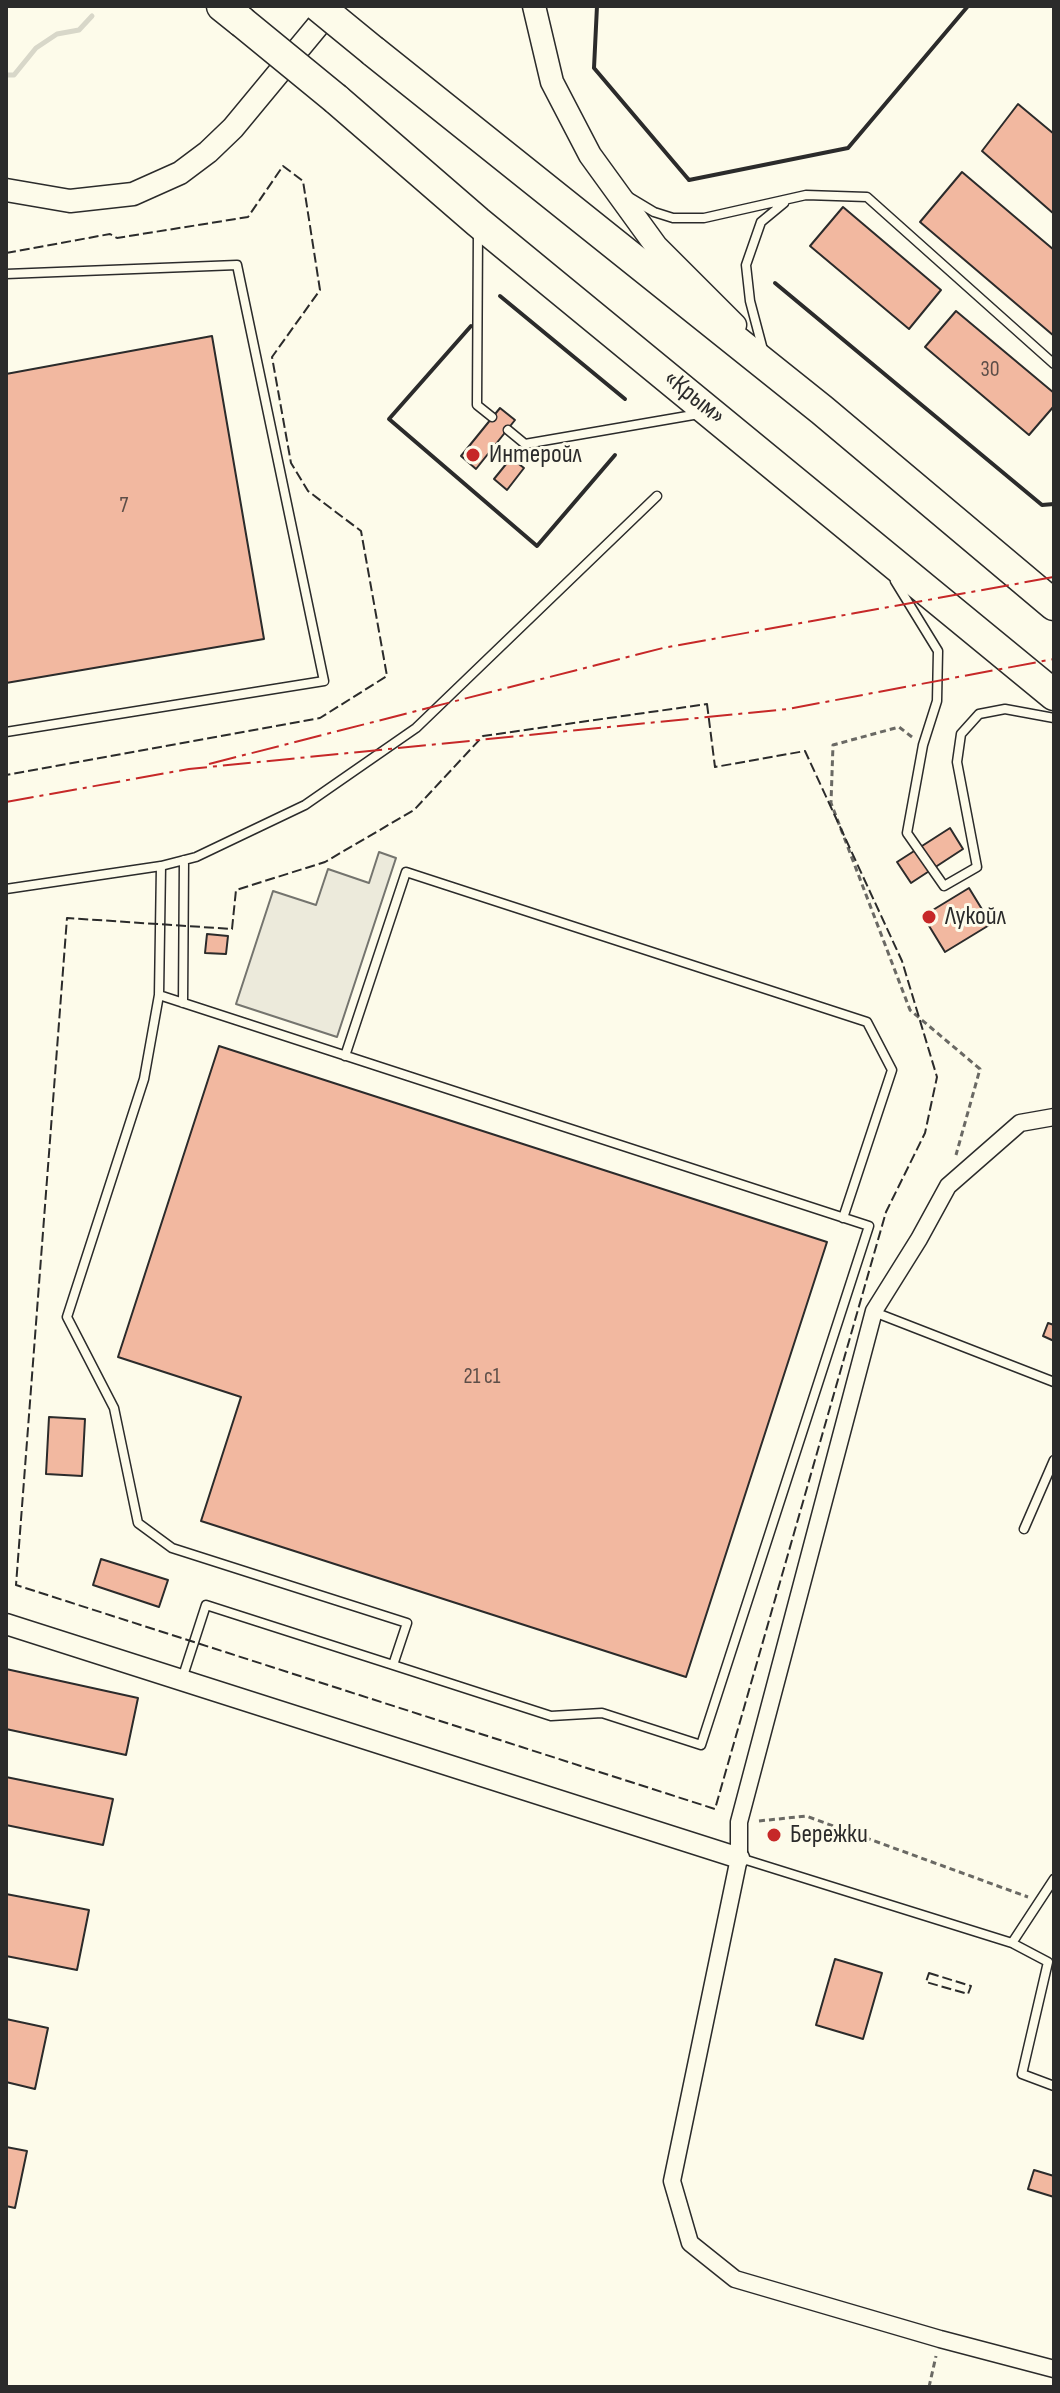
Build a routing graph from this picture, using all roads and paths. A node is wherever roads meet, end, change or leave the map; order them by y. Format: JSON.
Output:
{"nodes":[{"id":1,"x":318,"y":6,"type":"edge"},
{"id":2,"x":334,"y":6,"type":"edge"},
{"id":3,"x":534,"y":6,"type":"edge"},
{"id":4,"x":232,"y":14,"type":"edge"},
{"id":5,"x":615,"y":189,"type":"junction"},
{"id":6,"x":6,"y":190,"type":"edge"},
{"id":7,"x":787,"y":200,"type":"junction"},
{"id":8,"x":478,"y":222,"type":"junction"},
{"id":9,"x":6,"y":274,"type":"edge"},
{"id":10,"x":765,"y":355,"type":"junction"},
{"id":11,"x":1054,"y":364,"type":"edge"},
{"id":12,"x":822,"y":410,"type":"junction"},
{"id":13,"x":711,"y":412,"type":"junction"},
{"id":14,"x":492,"y":417,"type":"dead end"},
{"id":15,"x":508,"y":430,"type":"dead end"},
{"id":16,"x":657,"y":496,"type":"dead end"},
{"id":17,"x":874,"y":546,"type":"junction"},
{"id":18,"x":1054,"y":605,"type":"edge"},
{"id":19,"x":1054,"y":695,"type":"edge"},
{"id":20,"x":1054,"y":718,"type":"edge"},
{"id":21,"x":6,"y":732,"type":"edge"},
{"id":22,"x":923,"y":745,"type":"junction"},
{"id":23,"x":184,"y":860,"type":"junction"},
{"id":24,"x":161,"y":866,"type":"junction"},
{"id":25,"x":6,"y":889,"type":"edge"},
{"id":26,"x":159,"y":995,"type":"junction"},
{"id":27,"x":183,"y":1003,"type":"junction"},
{"id":28,"x":345,"y":1056,"type":"junction"},
{"id":29,"x":1054,"y":1117,"type":"edge"},
{"id":30,"x":948,"y":1186,"type":"junction"},
{"id":31,"x":843,"y":1218,"type":"junction"},
{"id":32,"x":874,"y":1311,"type":"junction"},
{"id":33,"x":1054,"y":1382,"type":"edge"},
{"id":34,"x":1054,"y":1460,"type":"edge"},
{"id":35,"x":1024,"y":1529,"type":"dead end"},
{"id":36,"x":6,"y":1624,"type":"edge"},
{"id":37,"x":393,"y":1665,"type":"junction"},
{"id":38,"x":181,"y":1680,"type":"junction"},
{"id":39,"x":739,"y":1822,"type":"junction"},
{"id":40,"x":739,"y":1858,"type":"junction"},
{"id":41,"x":1054,"y":1879,"type":"edge"},
{"id":42,"x":1039,"y":1901,"type":"junction"},
{"id":43,"x":1012,"y":1943,"type":"junction"},
{"id":44,"x":1054,"y":2086,"type":"edge"},
{"id":45,"x":940,"y":2339,"type":"junction"},
{"id":46,"x":1054,"y":2369,"type":"edge"},
{"id":47,"x":929,"y":2387,"type":"edge"}],
"edges":[{"from":1,"to":12,"type":"highway","bridge":true},
{"from":2,"to":6,"type":"main road"},
{"from":3,"to":5,"type":"main road"},
{"from":4,"to":8,"type":"highway","name":"«Крым»","bridge":true},
{"from":5,"to":7,"type":"lane"},
{"from":5,"to":10,"type":"main road"},
{"from":7,"to":10,"type":"lane"},
{"from":7,"to":11,"type":"lane"},
{"from":8,"to":13,"type":"highway","name":"«Крым»"},
{"from":8,"to":14,"type":"lane"},
{"from":9,"to":21,"type":"lane"},
{"from":10,"to":12,"type":"main road"},
{"from":12,"to":18,"type":"highway"},
{"from":13,"to":15,"type":"lane"},
{"from":13,"to":17,"type":"highway","name":"«Крым»"},
{"from":16,"to":23,"type":"lane"},
{"from":17,"to":19,"type":"highway","name":"«Крым»"},
{"from":17,"to":22,"type":"lane"},
{"from":20,"to":22,"type":"lane"},
{"from":22,"to":30,"type":"path"},
{"from":23,"to":24,"type":"lane"},
{"from":23,"to":27,"type":"lane"},
{"from":24,"to":25,"type":"lane"},
{"from":24,"to":26,"type":"lane"},
{"from":26,"to":27,"type":"lane"},
{"from":26,"to":37,"type":"lane"},
{"from":27,"to":28,"type":"lane"},
{"from":28,"to":31,"type":"lane"},
{"from":28,"to":31,"type":"lane"},
{"from":29,"to":30,"type":"street"},
{"from":30,"to":32,"type":"street"},
{"from":31,"to":37,"type":"lane"},
{"from":32,"to":33,"type":"lane"},
{"from":32,"to":39,"type":"street"},
{"from":34,"to":35,"type":"lane"},
{"from":36,"to":38,"type":"street"},
{"from":37,"to":38,"type":"lane"},
{"from":38,"to":40,"type":"street"},
{"from":39,"to":40,"type":"street"},
{"from":39,"to":42,"type":"path"},
{"from":40,"to":43,"type":"lane"},
{"from":40,"to":45,"type":"street"},
{"from":41,"to":42,"type":"lane"},
{"from":42,"to":43,"type":"lane"},
{"from":43,"to":44,"type":"lane"},
{"from":45,"to":46,"type":"street"},
{"from":45,"to":47,"type":"path"}]}
